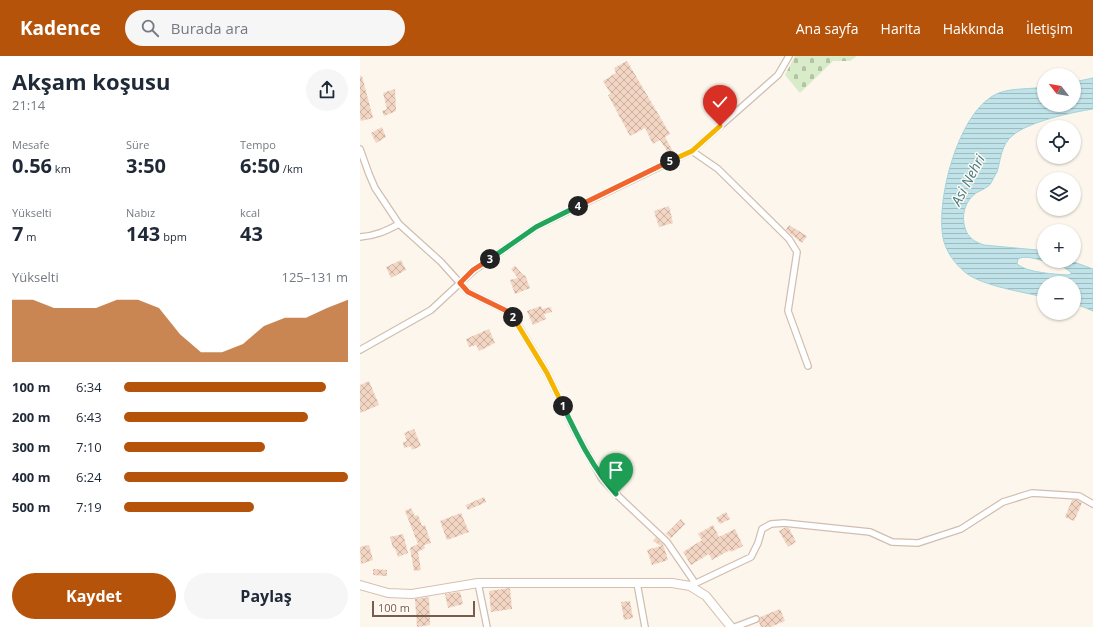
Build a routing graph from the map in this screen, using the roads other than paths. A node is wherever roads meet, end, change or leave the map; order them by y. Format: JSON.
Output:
{"nodes":[{"id":1,"x":789,"y":56,"type":"edge"},
{"id":2,"x":360,"y":149,"type":"edge"},
{"id":3,"x":692,"y":151,"type":"junction"},
{"id":4,"x":398,"y":224,"type":"junction"},
{"id":5,"x":360,"y":237,"type":"edge"},
{"id":6,"x":460,"y":283,"type":"junction"},
{"id":7,"x":360,"y":350,"type":"edge"},
{"id":8,"x":808,"y":366,"type":"dead end"},
{"id":9,"x":1093,"y":504,"type":"edge"},
{"id":10,"x":478,"y":583,"type":"junction"},
{"id":11,"x":637,"y":583,"type":"junction"},
{"id":12,"x":360,"y":585,"type":"edge"},
{"id":13,"x":692,"y":585,"type":"junction"},
{"id":14,"x":756,"y":619,"type":"dead end"},
{"id":15,"x":487,"y":627,"type":"edge"},
{"id":16,"x":644,"y":627,"type":"edge"},
{"id":17,"x":731,"y":627,"type":"edge"},
{"id":18,"x":735,"y":627,"type":"edge"}],
"edges":[{"from":1,"to":3,"type":"street"},
{"from":2,"to":4,"type":"street"},
{"from":3,"to":6,"type":"street"},
{"from":3,"to":8,"type":"street"},
{"from":4,"to":5,"type":"street"},
{"from":4,"to":6,"type":"street"},
{"from":6,"to":7,"type":"street"},
{"from":6,"to":13,"type":"street"},
{"from":9,"to":13,"type":"street"},
{"from":10,"to":11,"type":"street"},
{"from":10,"to":12,"type":"street"},
{"from":10,"to":15,"type":"street"},
{"from":11,"to":13,"type":"street"},
{"from":11,"to":16,"type":"street"},
{"from":13,"to":17,"type":"street"},
{"from":14,"to":18,"type":"street"}]}
